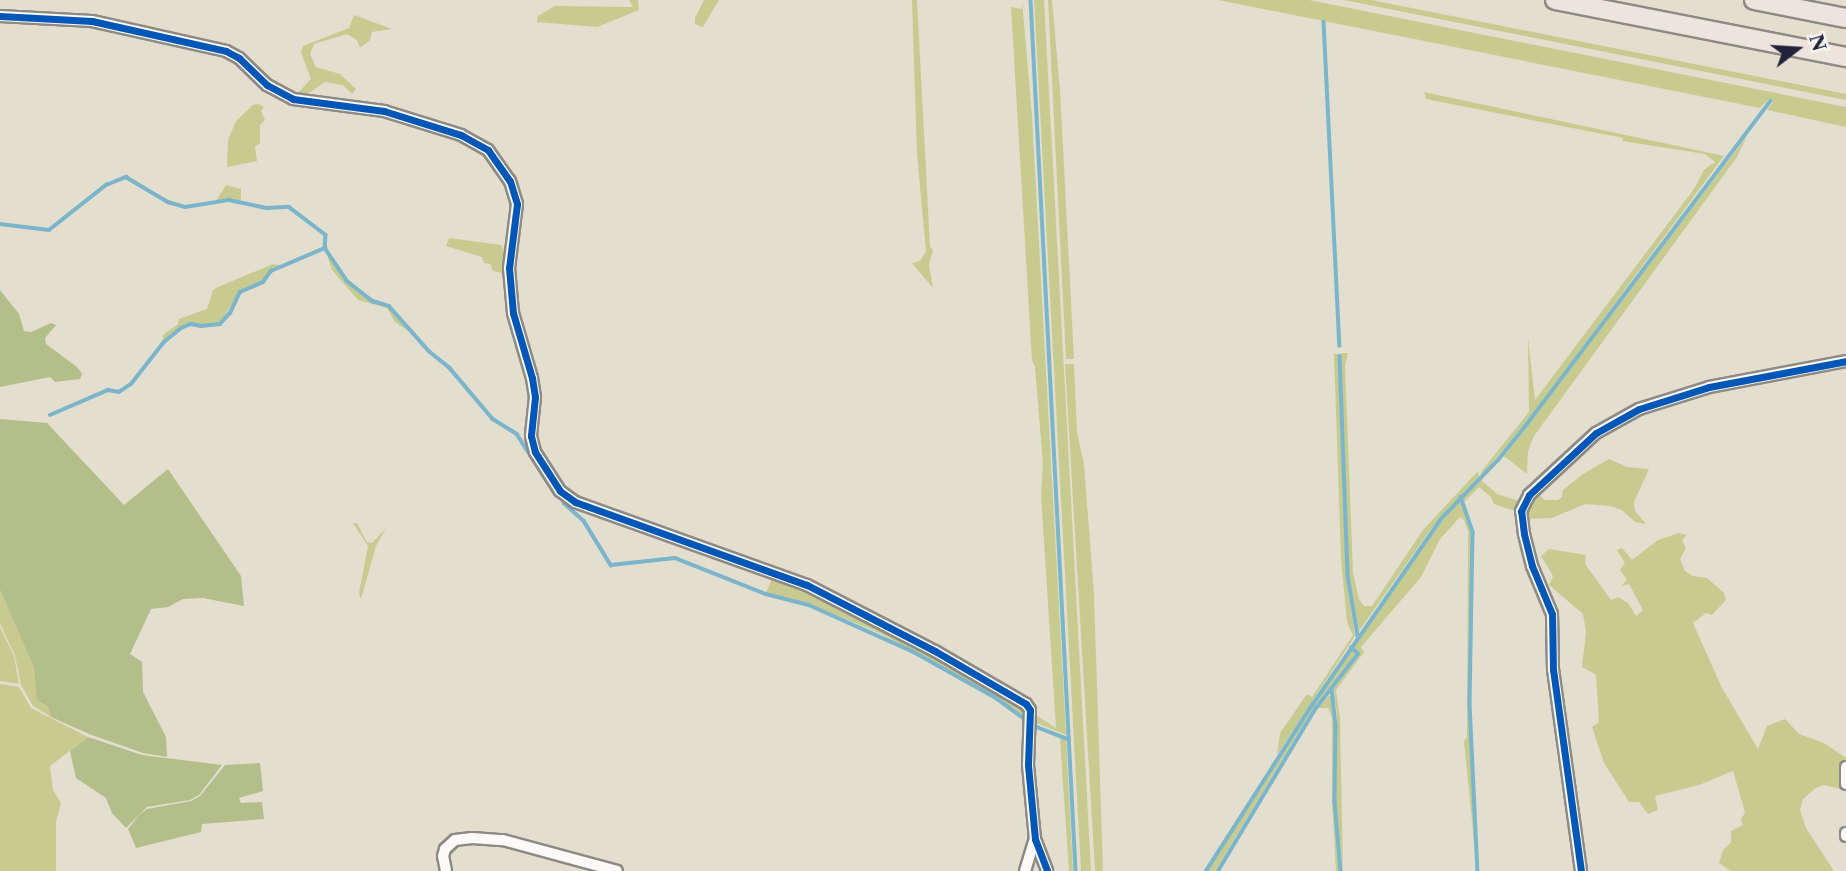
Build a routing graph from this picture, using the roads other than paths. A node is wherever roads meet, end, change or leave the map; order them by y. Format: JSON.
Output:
{"nodes":[{"id":1,"x":1555,"y":0,"type":"edge"},
{"id":2,"x":1754,"y":0,"type":"edge"},
{"id":3,"x":0,"y":16,"type":"edge"},
{"id":4,"x":1846,"y":18,"type":"edge"},
{"id":5,"x":1846,"y":57,"type":"edge"},
{"id":6,"x":1846,"y":361,"type":"edge"},
{"id":7,"x":1846,"y":767,"type":"edge"},
{"id":8,"x":1846,"y":784,"type":"edge"},
{"id":9,"x":1035,"y":839,"type":"junction"},
{"id":10,"x":446,"y":871,"type":"edge"},
{"id":11,"x":617,"y":871,"type":"edge"},
{"id":12,"x":1025,"y":871,"type":"edge"},
{"id":13,"x":1047,"y":871,"type":"edge"},
{"id":14,"x":1581,"y":871,"type":"edge"}],
"edges":[{"from":1,"to":5,"type":"highway"},
{"from":2,"to":4,"type":"highway"},
{"from":3,"to":9,"type":"street"},
{"from":6,"to":14,"type":"street"},
{"from":7,"to":8,"type":"street"},
{"from":9,"to":12,"type":"street"},
{"from":9,"to":13,"type":"street"},
{"from":10,"to":11,"type":"street"}]}
